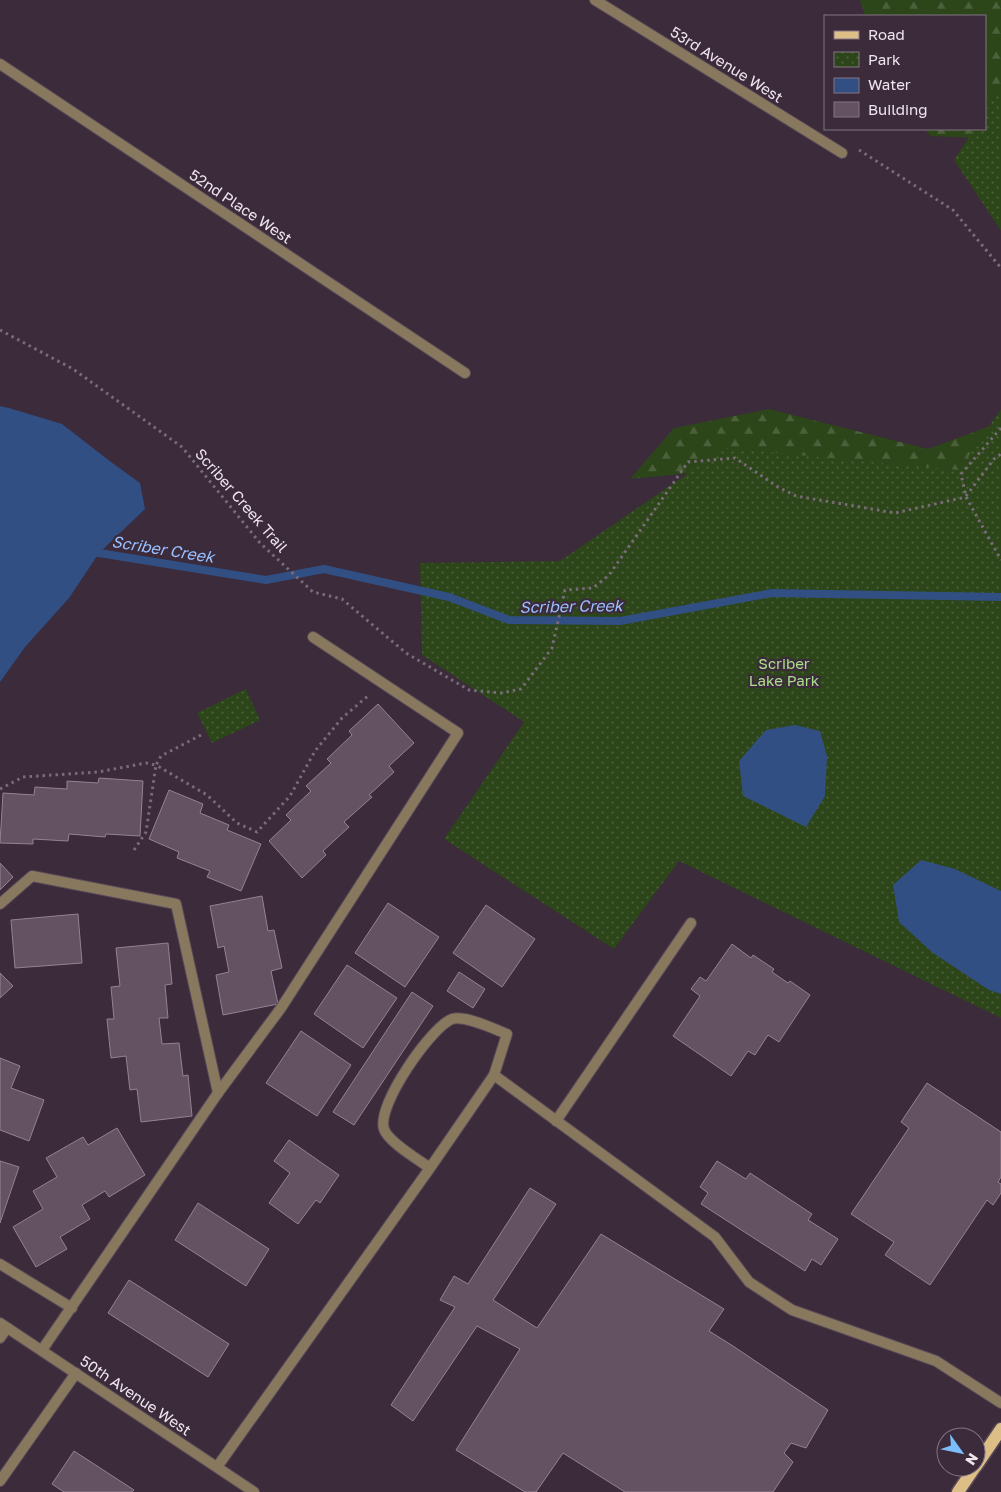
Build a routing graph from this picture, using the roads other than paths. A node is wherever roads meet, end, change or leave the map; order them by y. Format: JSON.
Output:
{"nodes":[{"id":1,"x":595,"y":0,"type":"edge"},
{"id":2,"x":0,"y":64,"type":"edge"},
{"id":3,"x":842,"y":153,"type":"road end"},
{"id":4,"x":465,"y":373,"type":"dead end"},
{"id":5,"x":313,"y":637,"type":"dead end"},
{"id":6,"x":0,"y":904,"type":"edge"},
{"id":7,"x":691,"y":923,"type":"dead end"},
{"id":8,"x":494,"y":1075,"type":"junction"},
{"id":9,"x":218,"y":1093,"type":"junction"},
{"id":10,"x":556,"y":1121,"type":"junction"},
{"id":11,"x":430,"y":1168,"type":"junction"},
{"id":12,"x":0,"y":1264,"type":"edge"},
{"id":13,"x":72,"y":1308,"type":"junction"},
{"id":14,"x":4,"y":1325,"type":"edge"},
{"id":15,"x":0,"y":1338,"type":"edge"},
{"id":16,"x":42,"y":1350,"type":"junction"},
{"id":17,"x":76,"y":1373,"type":"junction"},
{"id":18,"x":1001,"y":1403,"type":"edge"},
{"id":19,"x":1001,"y":1429,"type":"edge"},
{"id":20,"x":986,"y":1451,"type":"edge"},
{"id":21,"x":217,"y":1467,"type":"junction"},
{"id":22,"x":968,"y":1477,"type":"edge"},
{"id":23,"x":0,"y":1481,"type":"edge"},
{"id":24,"x":254,"y":1492,"type":"edge"},
{"id":25,"x":958,"y":1492,"type":"edge"}],
"edges":[{"from":1,"to":3,"type":"street","name":"53rd Avenue West"},
{"from":2,"to":4,"type":"street","name":"52nd Place West"},
{"from":5,"to":9,"type":"street"},
{"from":6,"to":9,"type":"street"},
{"from":7,"to":10,"type":"street"},
{"from":8,"to":10,"type":"street"},
{"from":8,"to":11,"type":"street"},
{"from":8,"to":11,"type":"street"},
{"from":9,"to":13,"type":"street"},
{"from":10,"to":18,"type":"street"},
{"from":11,"to":21,"type":"street"},
{"from":12,"to":13,"type":"street"},
{"from":13,"to":16,"type":"street"},
{"from":14,"to":15,"type":"street"},
{"from":14,"to":16,"type":"street","name":"50th Avenue West"},
{"from":16,"to":17,"type":"street","name":"50th Avenue West"},
{"from":17,"to":21,"type":"street","name":"50th Avenue West"},
{"from":17,"to":23,"type":"street"},
{"from":19,"to":20,"type":"main road"},
{"from":21,"to":24,"type":"street","name":"50th Avenue West"},
{"from":22,"to":25,"type":"main road"}]}
